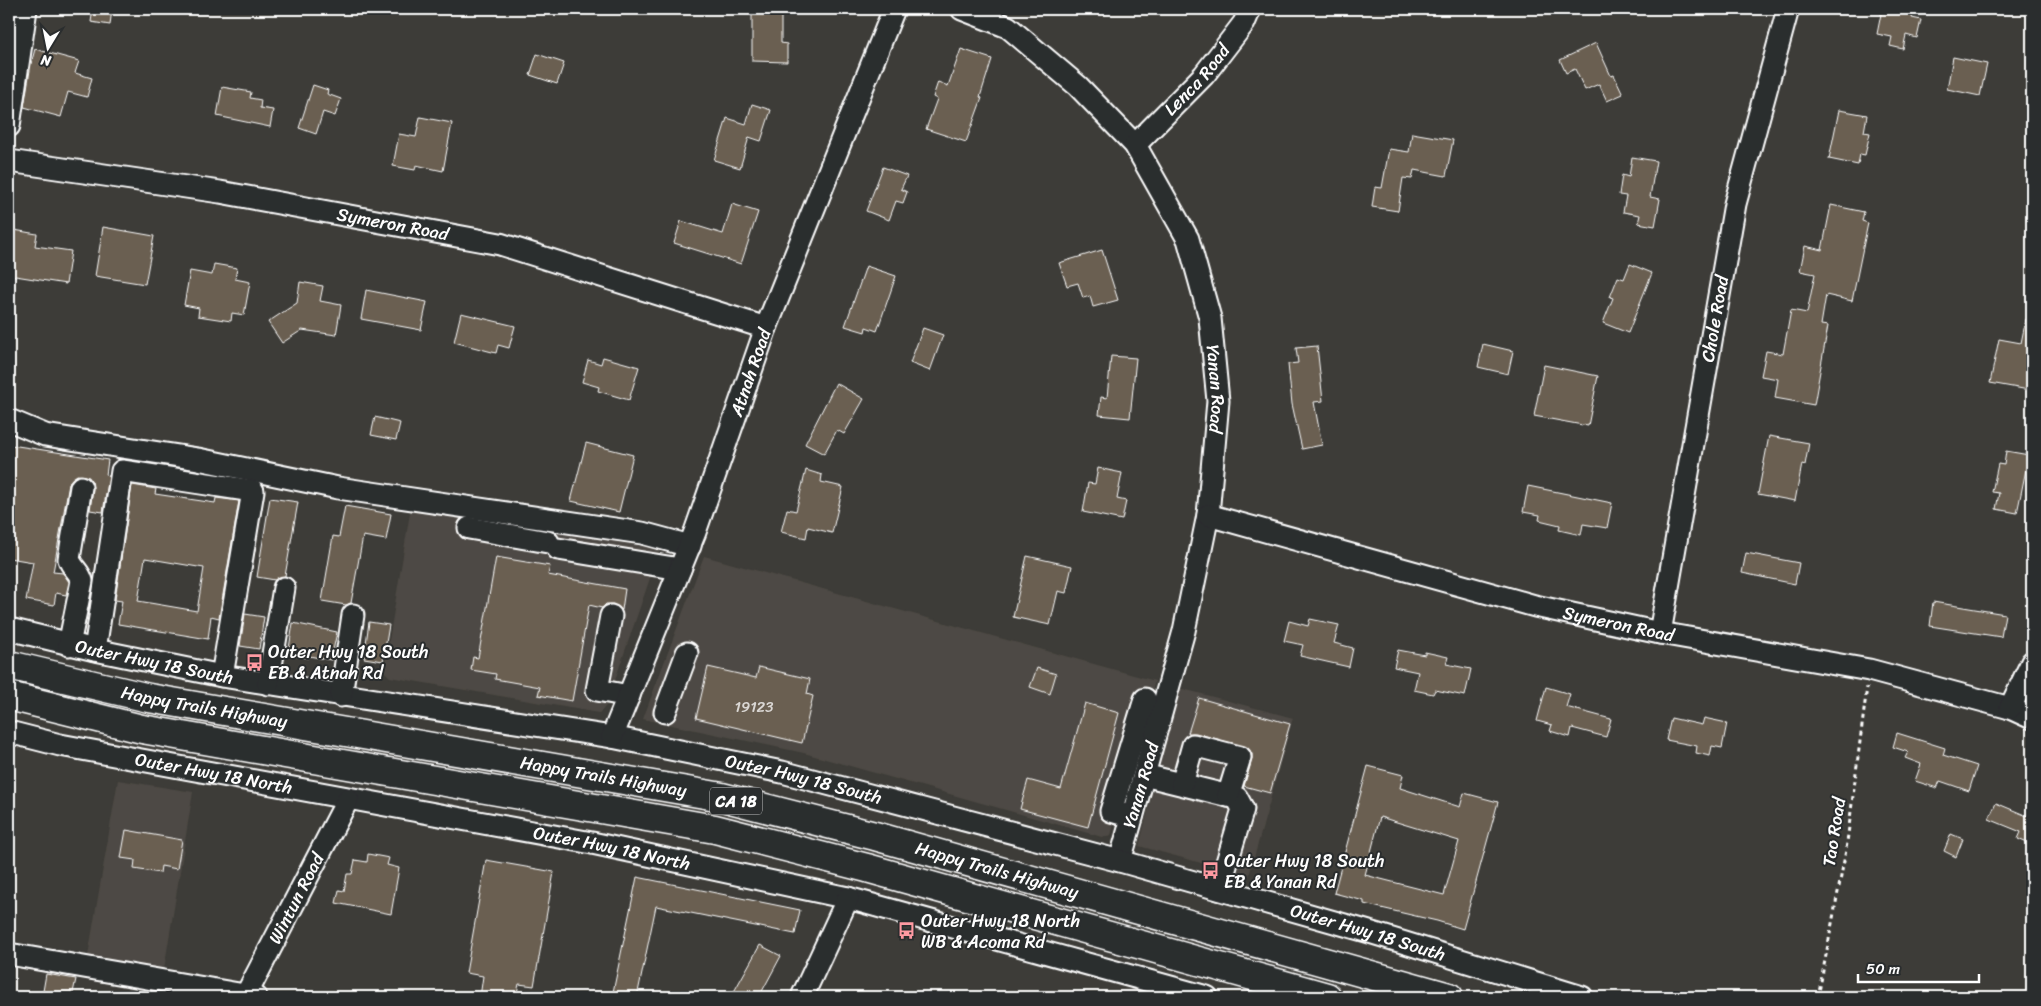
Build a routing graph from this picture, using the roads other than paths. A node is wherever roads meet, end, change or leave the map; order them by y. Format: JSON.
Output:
{"nodes":[{"id":1,"x":26,"y":9,"type":"edge"},
{"id":2,"x":894,"y":9,"type":"edge"},
{"id":3,"x":962,"y":9,"type":"edge"},
{"id":4,"x":1250,"y":9,"type":"edge"},
{"id":5,"x":1788,"y":9,"type":"edge"},
{"id":6,"x":9,"y":126,"type":"edge"},
{"id":7,"x":1135,"y":145,"type":"junction"},
{"id":8,"x":9,"y":161,"type":"edge"},
{"id":9,"x":766,"y":328,"type":"junction"},
{"id":10,"x":9,"y":420,"type":"edge"},
{"id":11,"x":81,"y":487,"type":"dead end"},
{"id":12,"x":1208,"y":515,"type":"junction"},
{"id":13,"x":469,"y":528,"type":"dead end"},
{"id":14,"x":690,"y":546,"type":"junction"},
{"id":15,"x":680,"y":569,"type":"junction"},
{"id":16,"x":284,"y":588,"type":"dead end"},
{"id":17,"x":353,"y":614,"type":"dead end"},
{"id":18,"x":611,"y":616,"type":"dead end"},
{"id":19,"x":9,"y":629,"type":"edge"},
{"id":20,"x":1660,"y":633,"type":"junction"},
{"id":21,"x":69,"y":644,"type":"junction"},
{"id":22,"x":95,"y":650,"type":"junction"},
{"id":23,"x":687,"y":653,"type":"dead end"},
{"id":24,"x":2032,"y":662,"type":"edge"},
{"id":25,"x":9,"y":664,"type":"edge"},
{"id":26,"x":222,"y":676,"type":"junction"},
{"id":27,"x":268,"y":684,"type":"junction"},
{"id":28,"x":9,"y":696,"type":"edge"},
{"id":29,"x":341,"y":696,"type":"junction"},
{"id":30,"x":629,"y":696,"type":"junction"},
{"id":31,"x":1145,"y":699,"type":"dead end"},
{"id":32,"x":2010,"y":708,"type":"junction"},
{"id":33,"x":665,"y":712,"type":"dead end"},
{"id":34,"x":2032,"y":718,"type":"edge"},
{"id":35,"x":9,"y":732,"type":"edge"},
{"id":36,"x":612,"y":737,"type":"junction"},
{"id":37,"x":1144,"y":774,"type":"junction"},
{"id":38,"x":1182,"y":784,"type":"junction"},
{"id":39,"x":1228,"y":796,"type":"junction"},
{"id":40,"x":348,"y":799,"type":"junction"},
{"id":41,"x":1132,"y":817,"type":"junction"},
{"id":42,"x":1120,"y":861,"type":"junction"},
{"id":43,"x":1219,"y":889,"type":"junction"},
{"id":44,"x":848,"y":898,"type":"junction"},
{"id":45,"x":9,"y":954,"type":"edge"},
{"id":46,"x":1201,"y":996,"type":"edge"},
{"id":47,"x":249,"y":997,"type":"edge"},
{"id":48,"x":802,"y":997,"type":"edge"},
{"id":49,"x":1327,"y":997,"type":"edge"},
{"id":50,"x":1449,"y":997,"type":"edge"},
{"id":51,"x":1582,"y":997,"type":"edge"}],
"edges":[{"from":1,"to":6,"type":"street"},
{"from":2,"to":9,"type":"street","name":"Atnah Road"},
{"from":3,"to":7,"type":"street","name":"Yanan Road"},
{"from":4,"to":7,"type":"street","name":"Lenca Road"},
{"from":5,"to":20,"type":"street","name":"Chole Road"},
{"from":7,"to":12,"type":"street","name":"Yanan Road"},
{"from":8,"to":9,"type":"street","name":"Symeron Road"},
{"from":9,"to":14,"type":"street","name":"Atnah Road"},
{"from":10,"to":14,"type":"street"},
{"from":11,"to":21,"type":"street"},
{"from":12,"to":20,"type":"street","name":"Symeron Road"},
{"from":12,"to":37,"type":"street","name":"Yanan Road"},
{"from":13,"to":15,"type":"street"},
{"from":14,"to":15,"type":"street","name":"Atnah Road"},
{"from":15,"to":30,"type":"street","name":"Atnah Road"},
{"from":16,"to":27,"type":"street"},
{"from":17,"to":29,"type":"street"},
{"from":18,"to":30,"type":"street"},
{"from":19,"to":21,"type":"street","name":"Outer Hwy 18 South"},
{"from":20,"to":32,"type":"street","name":"Symeron Road"},
{"from":21,"to":22,"type":"street","name":"Outer Hwy 18 South"},
{"from":22,"to":26,"type":"street","name":"Outer Hwy 18 South"},
{"from":22,"to":26,"type":"street"},
{"from":23,"to":33,"type":"street"},
{"from":24,"to":32,"type":"street"},
{"from":25,"to":50,"type":"main road","name":"Happy Trails Highway","number":"CA 18"},
{"from":26,"to":27,"type":"street","name":"Outer Hwy 18 South"},
{"from":27,"to":29,"type":"street","name":"Outer Hwy 18 South"},
{"from":28,"to":49,"type":"main road","name":"Happy Trails Highway","number":"CA 18"},
{"from":29,"to":36,"type":"street","name":"Outer Hwy 18 South"},
{"from":30,"to":36,"type":"street","name":"Atnah Road"},
{"from":31,"to":41,"type":"street"},
{"from":32,"to":34,"type":"street","name":"Symeron Road"},
{"from":35,"to":40,"type":"street","name":"Outer Hwy 18 North"},
{"from":36,"to":42,"type":"street","name":"Outer Hwy 18 South"},
{"from":37,"to":38,"type":"street"},
{"from":37,"to":41,"type":"street","name":"Yanan Road"},
{"from":38,"to":39,"type":"street"},
{"from":38,"to":39,"type":"street"},
{"from":39,"to":43,"type":"street"},
{"from":40,"to":44,"type":"street","name":"Outer Hwy 18 North"},
{"from":40,"to":47,"type":"street","name":"Wintun Road"},
{"from":41,"to":42,"type":"street","name":"Yanan Road"},
{"from":42,"to":43,"type":"street","name":"Outer Hwy 18 South"},
{"from":43,"to":51,"type":"street","name":"Outer Hwy 18 South"},
{"from":44,"to":46,"type":"street","name":"Outer Hwy 18 North"},
{"from":44,"to":48,"type":"street"},
{"from":45,"to":47,"type":"street"}]}
